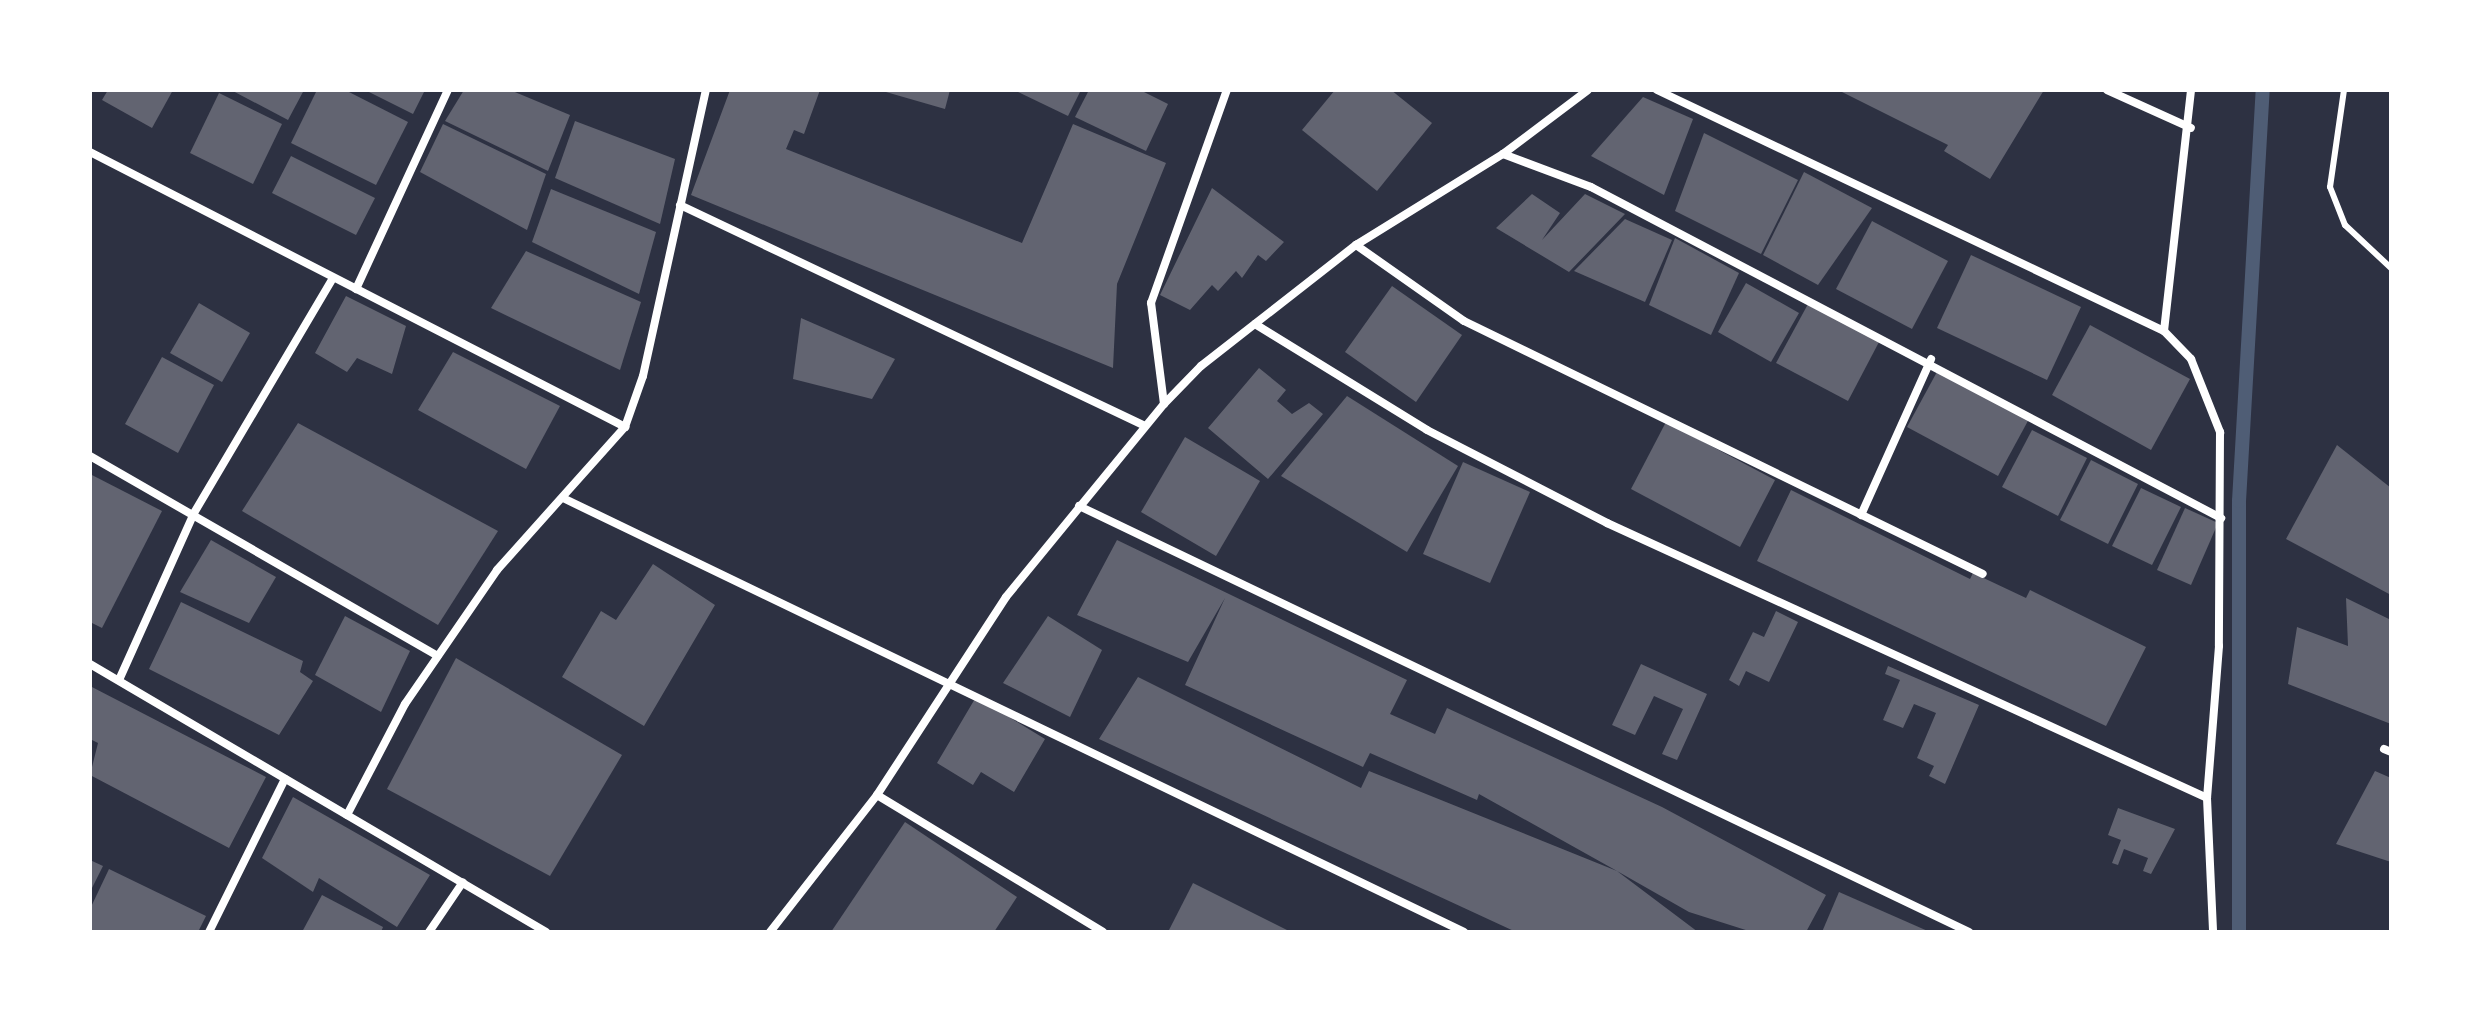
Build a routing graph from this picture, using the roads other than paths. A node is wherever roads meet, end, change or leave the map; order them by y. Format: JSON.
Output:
{"nodes":[{"id":1,"x":448,"y":90,"type":"edge"},
{"id":2,"x":706,"y":90,"type":"edge"},
{"id":3,"x":1227,"y":90,"type":"edge"},
{"id":4,"x":1588,"y":90,"type":"edge"},
{"id":5,"x":1657,"y":90,"type":"edge"},
{"id":6,"x":2107,"y":90,"type":"edge"},
{"id":7,"x":2191,"y":90,"type":"edge"},
{"id":8,"x":2344,"y":90,"type":"edge"},
{"id":9,"x":2191,"y":128,"type":"junction"},
{"id":10,"x":90,"y":152,"type":"edge"},
{"id":11,"x":1503,"y":154,"type":"junction"},
{"id":12,"x":680,"y":205,"type":"junction"},
{"id":13,"x":1356,"y":245,"type":"junction"},
{"id":14,"x":2391,"y":268,"type":"edge"},
{"id":15,"x":332,"y":280,"type":"junction"},
{"id":16,"x":356,"y":289,"type":"junction"},
{"id":17,"x":1255,"y":324,"type":"junction"},
{"id":18,"x":2164,"y":331,"type":"junction"},
{"id":19,"x":1931,"y":359,"type":"junction"},
{"id":20,"x":1164,"y":404,"type":"junction"},
{"id":21,"x":1143,"y":425,"type":"junction"},
{"id":22,"x":625,"y":427,"type":"junction"},
{"id":23,"x":90,"y":456,"type":"edge"},
{"id":24,"x":563,"y":498,"type":"junction"},
{"id":25,"x":1079,"y":506,"type":"junction"},
{"id":26,"x":194,"y":513,"type":"junction"},
{"id":27,"x":1861,"y":515,"type":"junction"},
{"id":28,"x":2221,"y":518,"type":"junction"},
{"id":29,"x":1983,"y":574,"type":"dead end"},
{"id":30,"x":438,"y":656,"type":"junction"},
{"id":31,"x":90,"y":664,"type":"edge"},
{"id":32,"x":119,"y":680,"type":"junction"},
{"id":33,"x":945,"y":681,"type":"junction"},
{"id":34,"x":285,"y":779,"type":"junction"},
{"id":35,"x":877,"y":795,"type":"junction"},
{"id":36,"x":2207,"y":798,"type":"junction"},
{"id":37,"x":347,"y":815,"type":"junction"},
{"id":38,"x":463,"y":882,"type":"junction"},
{"id":39,"x":209,"y":932,"type":"edge"},
{"id":40,"x":429,"y":932,"type":"edge"},
{"id":41,"x":546,"y":932,"type":"edge"},
{"id":42,"x":770,"y":932,"type":"edge"},
{"id":43,"x":1103,"y":932,"type":"edge"},
{"id":44,"x":1464,"y":932,"type":"edge"},
{"id":45,"x":1969,"y":932,"type":"edge"},
{"id":46,"x":2213,"y":932,"type":"edge"}],
"edges":[{"from":1,"to":16,"type":"street"},
{"from":2,"to":12,"type":"street"},
{"from":3,"to":20,"type":"street"},
{"from":4,"to":11,"type":"street"},
{"from":5,"to":18,"type":"street"},
{"from":6,"to":9,"type":"street"},
{"from":7,"to":9,"type":"street"},
{"from":8,"to":14,"type":"lane"},
{"from":9,"to":18,"type":"street"},
{"from":10,"to":15,"type":"street"},
{"from":11,"to":13,"type":"street"},
{"from":11,"to":19,"type":"street"},
{"from":12,"to":21,"type":"street"},
{"from":12,"to":22,"type":"street"},
{"from":13,"to":17,"type":"street"},
{"from":13,"to":27,"type":"street"},
{"from":15,"to":16,"type":"street"},
{"from":15,"to":26,"type":"street"},
{"from":16,"to":22,"type":"street"},
{"from":17,"to":20,"type":"street"},
{"from":17,"to":36,"type":"street"},
{"from":18,"to":28,"type":"street"},
{"from":19,"to":27,"type":"street"},
{"from":19,"to":28,"type":"street"},
{"from":20,"to":21,"type":"street"},
{"from":21,"to":25,"type":"street"},
{"from":22,"to":24,"type":"street"},
{"from":23,"to":26,"type":"street"},
{"from":24,"to":30,"type":"street"},
{"from":24,"to":33,"type":"street"},
{"from":25,"to":33,"type":"street"},
{"from":25,"to":45,"type":"street"},
{"from":26,"to":30,"type":"street"},
{"from":26,"to":32,"type":"street"},
{"from":27,"to":29,"type":"street"},
{"from":28,"to":36,"type":"street"},
{"from":30,"to":37,"type":"street"},
{"from":31,"to":32,"type":"street"},
{"from":32,"to":34,"type":"street"},
{"from":33,"to":35,"type":"street"},
{"from":33,"to":44,"type":"street"},
{"from":34,"to":37,"type":"street"},
{"from":34,"to":39,"type":"street"},
{"from":35,"to":42,"type":"street"},
{"from":35,"to":43,"type":"street"},
{"from":36,"to":46,"type":"street"},
{"from":37,"to":38,"type":"street"},
{"from":38,"to":40,"type":"street"},
{"from":38,"to":41,"type":"street"}]}
